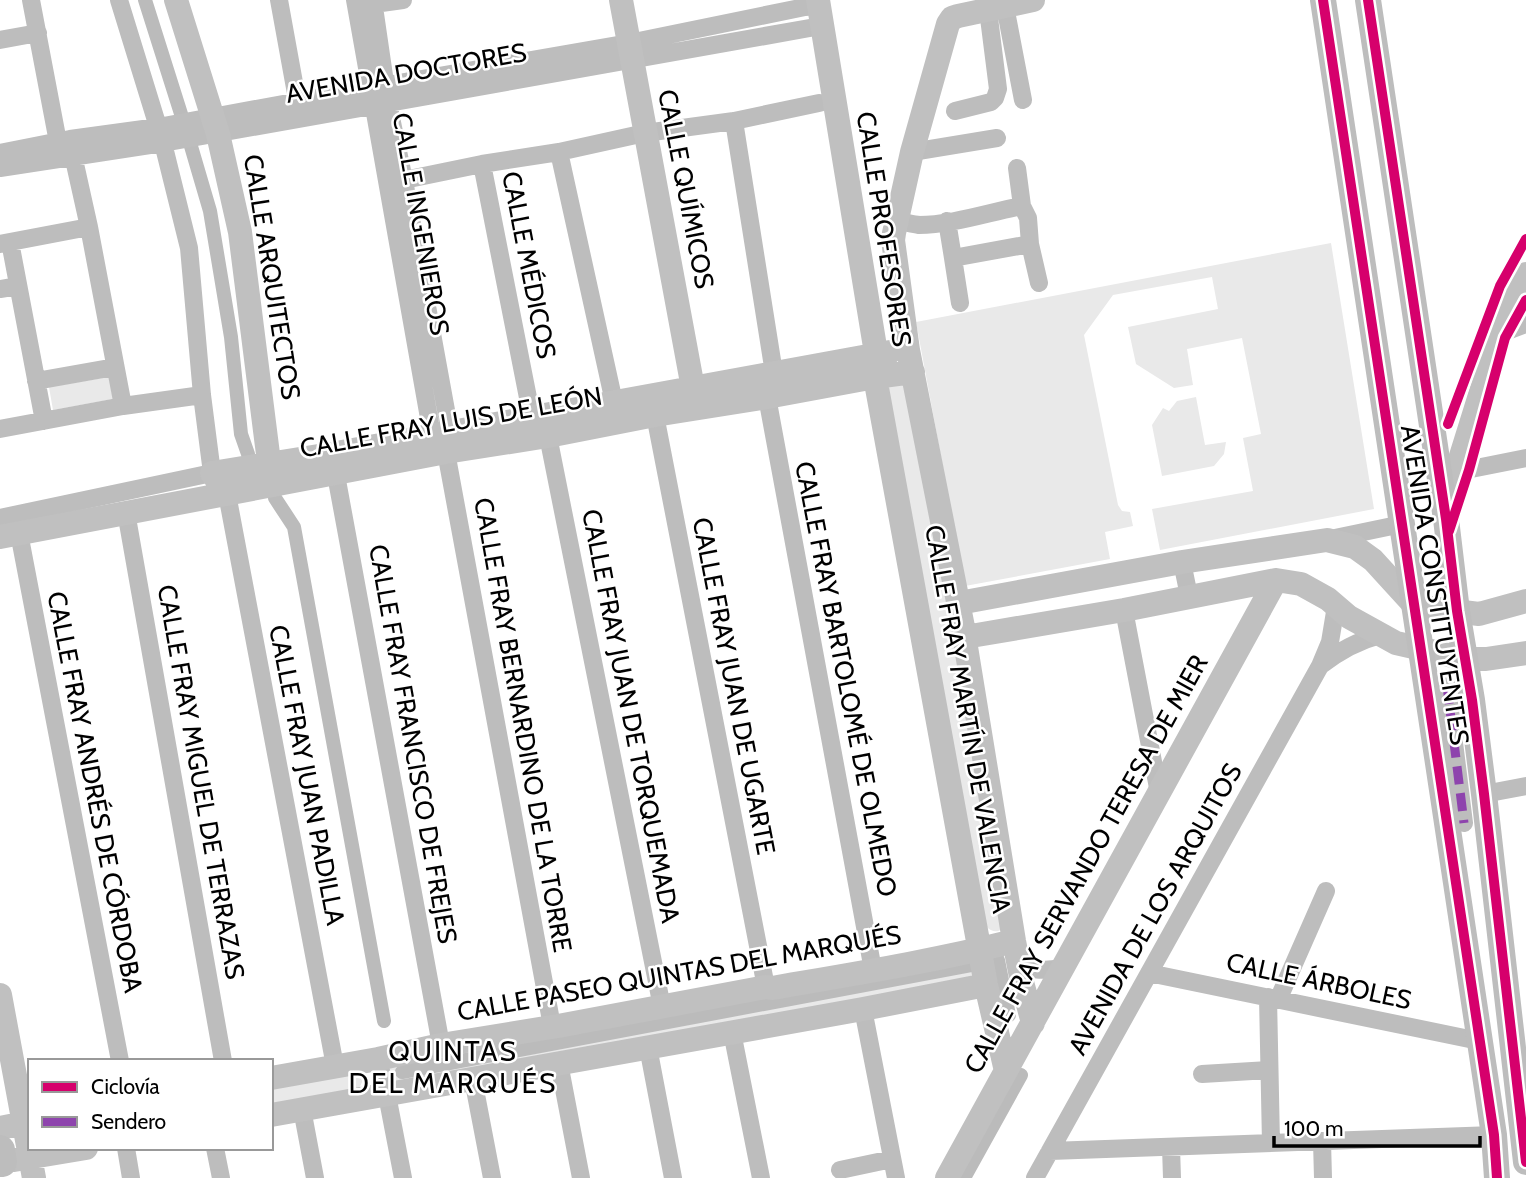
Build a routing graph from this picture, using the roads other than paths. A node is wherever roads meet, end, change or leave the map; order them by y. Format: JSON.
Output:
{"nodes":[{"id":1,"x":31,"y":0,"type":"edge"},
{"id":2,"x":119,"y":0,"type":"edge"},
{"id":3,"x":176,"y":0,"type":"edge"},
{"id":4,"x":279,"y":0,"type":"edge"},
{"id":5,"x":355,"y":0,"type":"edge"},
{"id":6,"x":403,"y":0,"type":"edge"},
{"id":7,"x":621,"y":0,"type":"edge"},
{"id":8,"x":1033,"y":0,"type":"edge"},
{"id":9,"x":1323,"y":0,"type":"edge"},
{"id":10,"x":1368,"y":0,"type":"edge"},
{"id":11,"x":374,"y":2,"type":"edge"},
{"id":12,"x":996,"y":8,"type":"junction"},
{"id":13,"x":812,"y":11,"type":"edge"},
{"id":14,"x":38,"y":33,"type":"junction"},
{"id":15,"x":0,"y":40,"type":"edge"},
{"id":16,"x":630,"y":52,"type":"junction"},
{"id":17,"x":379,"y":96,"type":"junction"},
{"id":18,"x":1023,"y":100,"type":"dead end"},
{"id":19,"x":819,"y":103,"type":"junction"},
{"id":20,"x":299,"y":109,"type":"junction"},
{"id":21,"x":954,"y":111,"type":"dead end"},
{"id":22,"x":734,"y":121,"type":"junction"},
{"id":23,"x":209,"y":126,"type":"junction"},
{"id":24,"x":645,"y":133,"type":"junction"},
{"id":25,"x":165,"y":134,"type":"junction"},
{"id":26,"x":997,"y":138,"type":"dead end"},
{"id":27,"x":67,"y":146,"type":"junction"},
{"id":28,"x":559,"y":152,"type":"junction"},
{"id":29,"x":912,"y":152,"type":"junction"},
{"id":30,"x":0,"y":153,"type":"edge"},
{"id":31,"x":482,"y":164,"type":"junction"},
{"id":32,"x":0,"y":168,"type":"edge"},
{"id":33,"x":1017,"y":168,"type":"dead end"},
{"id":34,"x":404,"y":180,"type":"junction"},
{"id":35,"x":1022,"y":206,"type":"junction"},
{"id":36,"x":897,"y":221,"type":"junction"},
{"id":37,"x":947,"y":221,"type":"junction"},
{"id":38,"x":89,"y":228,"type":"junction"},
{"id":39,"x":5,"y":243,"type":"edge"},
{"id":40,"x":1030,"y":244,"type":"junction"},
{"id":41,"x":953,"y":258,"type":"junction"},
{"id":42,"x":1526,"y":274,"type":"edge"},
{"id":43,"x":1039,"y":283,"type":"dead end"},
{"id":44,"x":18,"y":286,"type":"junction"},
{"id":45,"x":0,"y":289,"type":"edge"},
{"id":46,"x":960,"y":303,"type":"dead end"},
{"id":47,"x":1526,"y":324,"type":"edge"},
{"id":48,"x":1499,"y":334,"type":"junction"},
{"id":49,"x":911,"y":361,"type":"junction"},
{"id":50,"x":871,"y":362,"type":"junction"},
{"id":51,"x":115,"y":367,"type":"junction"},
{"id":52,"x":775,"y":373,"type":"junction"},
{"id":53,"x":36,"y":381,"type":"junction"},
{"id":54,"x":693,"y":388,"type":"junction"},
{"id":55,"x":202,"y":395,"type":"junction"},
{"id":56,"x":767,"y":397,"type":"junction"},
{"id":57,"x":614,"y":402,"type":"junction"},
{"id":58,"x":123,"y":405,"type":"junction"},
{"id":59,"x":656,"y":405,"type":"junction"},
{"id":60,"x":44,"y":421,"type":"junction"},
{"id":61,"x":540,"y":427,"type":"junction"},
{"id":62,"x":0,"y":429,"type":"edge"},
{"id":63,"x":443,"y":440,"type":"junction"},
{"id":64,"x":1526,"y":458,"type":"edge"},
{"id":65,"x":333,"y":463,"type":"junction"},
{"id":66,"x":1456,"y":472,"type":"junction"},
{"id":67,"x":212,"y":473,"type":"junction"},
{"id":68,"x":271,"y":475,"type":"junction"},
{"id":69,"x":227,"y":494,"type":"junction"},
{"id":70,"x":126,"y":512,"type":"junction"},
{"id":71,"x":1446,"y":519,"type":"junction"},
{"id":72,"x":1402,"y":524,"type":"junction"},
{"id":73,"x":6,"y":529,"type":"edge"},
{"id":74,"x":1327,"y":540,"type":"junction"},
{"id":75,"x":1182,"y":562,"type":"junction"},
{"id":76,"x":1276,"y":580,"type":"junction"},
{"id":77,"x":1189,"y":596,"type":"junction"},
{"id":78,"x":1526,"y":601,"type":"edge"},
{"id":79,"x":959,"y":603,"type":"junction"},
{"id":80,"x":1336,"y":606,"type":"junction"},
{"id":81,"x":1415,"y":606,"type":"junction"},
{"id":82,"x":1124,"y":610,"type":"junction"},
{"id":83,"x":1457,"y":611,"type":"junction"},
{"id":84,"x":1380,"y":635,"type":"junction"},
{"id":85,"x":965,"y":642,"type":"junction"},
{"id":86,"x":1421,"y":649,"type":"junction"},
{"id":87,"x":1526,"y":653,"type":"edge"},
{"id":88,"x":1466,"y":659,"type":"junction"},
{"id":89,"x":1320,"y":666,"type":"junction"},
{"id":90,"x":1447,"y":686,"type":"dead end"},
{"id":91,"x":1526,"y":786,"type":"edge"},
{"id":92,"x":1159,"y":793,"type":"junction"},
{"id":93,"x":1484,"y":794,"type":"junction"},
{"id":94,"x":1464,"y":823,"type":"dead end"},
{"id":95,"x":1326,"y":891,"type":"dead end"},
{"id":96,"x":979,"y":950,"type":"junction"},
{"id":97,"x":1016,"y":951,"type":"junction"},
{"id":98,"x":1063,"y":968,"type":"junction"},
{"id":99,"x":873,"y":970,"type":"junction"},
{"id":100,"x":1149,"y":973,"type":"junction"},
{"id":101,"x":986,"y":985,"type":"junction"},
{"id":102,"x":766,"y":987,"type":"junction"},
{"id":103,"x":0,"y":995,"type":"edge"},
{"id":104,"x":1273,"y":998,"type":"junction"},
{"id":105,"x":662,"y":1007,"type":"junction"},
{"id":106,"x":863,"y":1009,"type":"junction"},
{"id":107,"x":1032,"y":1023,"type":"junction"},
{"id":108,"x":552,"y":1026,"type":"junction"},
{"id":109,"x":732,"y":1032,"type":"junction"},
{"id":110,"x":1479,"y":1041,"type":"junction"},
{"id":111,"x":442,"y":1045,"type":"junction"},
{"id":112,"x":648,"y":1047,"type":"junction"},
{"id":113,"x":120,"y":1059,"type":"edge"},
{"id":114,"x":223,"y":1059,"type":"edge"},
{"id":115,"x":378,"y":1059,"type":"junction"},
{"id":116,"x":559,"y":1063,"type":"junction"},
{"id":117,"x":335,"y":1066,"type":"junction"},
{"id":118,"x":1269,"y":1070,"type":"junction"},
{"id":119,"x":1006,"y":1071,"type":"junction"},
{"id":120,"x":1202,"y":1074,"type":"dead end"},
{"id":121,"x":273,"y":1078,"type":"edge"},
{"id":122,"x":473,"y":1079,"type":"junction"},
{"id":123,"x":387,"y":1095,"type":"junction"},
{"id":124,"x":302,"y":1109,"type":"junction"},
{"id":125,"x":273,"y":1115,"type":"edge"},
{"id":126,"x":27,"y":1122,"type":"edge"},
{"id":127,"x":0,"y":1129,"type":"edge"},
{"id":128,"x":1494,"y":1135,"type":"junction"},
{"id":129,"x":1322,"y":1141,"type":"junction"},
{"id":130,"x":1271,"y":1143,"type":"junction"},
{"id":131,"x":1171,"y":1147,"type":"junction"},
{"id":132,"x":30,"y":1150,"type":"edge"},
{"id":133,"x":81,"y":1150,"type":"edge"},
{"id":134,"x":126,"y":1150,"type":"edge"},
{"id":135,"x":215,"y":1150,"type":"edge"},
{"id":136,"x":1050,"y":1151,"type":"junction"},
{"id":137,"x":1,"y":1158,"type":"edge"},
{"id":138,"x":892,"y":1159,"type":"junction"},
{"id":139,"x":1526,"y":1162,"type":"edge"},
{"id":140,"x":32,"y":1168,"type":"edge"},
{"id":141,"x":840,"y":1170,"type":"dead end"},
{"id":142,"x":131,"y":1178,"type":"edge"},
{"id":143,"x":221,"y":1178,"type":"edge"},
{"id":144,"x":315,"y":1178,"type":"edge"},
{"id":145,"x":403,"y":1178,"type":"edge"},
{"id":146,"x":492,"y":1178,"type":"edge"},
{"id":147,"x":581,"y":1178,"type":"edge"},
{"id":148,"x":673,"y":1178,"type":"edge"},
{"id":149,"x":761,"y":1178,"type":"edge"},
{"id":150,"x":896,"y":1178,"type":"edge"},
{"id":151,"x":947,"y":1178,"type":"edge"},
{"id":152,"x":1035,"y":1178,"type":"edge"},
{"id":153,"x":1172,"y":1178,"type":"edge"},
{"id":154,"x":1323,"y":1178,"type":"edge"},
{"id":155,"x":1497,"y":1178,"type":"edge"}],
"edges":[{"from":1,"to":14,"type":"street"},
{"from":2,"to":25,"type":"street"},
{"from":3,"to":23,"type":"street","name":"CALLE ARQUITECTOS"},
{"from":4,"to":20,"type":"street"},
{"from":5,"to":17,"type":"street","name":"CALLE INGENIEROS"},
{"from":6,"to":11,"type":"street"},
{"from":7,"to":16,"type":"street","name":"CALLE QUÍMICOS"},
{"from":8,"to":12,"type":"street"},
{"from":9,"to":72,"type":"main road","name":"AVENIDA CONSTITUYENTES"},
{"from":10,"to":71,"type":"main road","name":"AVENIDA CONSTITUYENTES"},
{"from":11,"to":17,"type":"street","name":"CALLE INGENIEROS"},
{"from":12,"to":18,"type":"street"},
{"from":12,"to":21,"type":"street"},
{"from":12,"to":29,"type":"street","name":"CALLE FRAY MARTÍN DE VALENCIA"},
{"from":13,"to":16,"type":"street","name":"AVENIDA DOCTORES"},
{"from":13,"to":19,"type":"street","name":"CALLE PROFESORES"},
{"from":13,"to":50,"type":"street","name":"CALLE PROFESORES"},
{"from":14,"to":15,"type":"street"},
{"from":14,"to":27,"type":"street"},
{"from":16,"to":17,"type":"street","name":"AVENIDA DOCTORES"},
{"from":16,"to":24,"type":"street","name":"CALLE QUÍMICOS"},
{"from":17,"to":20,"type":"street","name":"AVENIDA DOCTORES"},
{"from":17,"to":34,"type":"street","name":"CALLE INGENIEROS"},
{"from":17,"to":63,"type":"street","name":"CALLE INGENIEROS"},
{"from":19,"to":22,"type":"street"},
{"from":19,"to":50,"type":"street","name":"CALLE PROFESORES"},
{"from":20,"to":23,"type":"street","name":"AVENIDA DOCTORES"},
{"from":22,"to":24,"type":"street"},
{"from":22,"to":52,"type":"street"},
{"from":23,"to":25,"type":"street","name":"AVENIDA DOCTORES"},
{"from":23,"to":68,"type":"street","name":"CALLE ARQUITECTOS"},
{"from":24,"to":28,"type":"street"},
{"from":24,"to":54,"type":"street","name":"CALLE QUÍMICOS"},
{"from":25,"to":27,"type":"street","name":"AVENIDA DOCTORES"},
{"from":25,"to":55,"type":"street"},
{"from":26,"to":29,"type":"street"},
{"from":27,"to":30,"type":"street","name":"AVENIDA DOCTORES"},
{"from":27,"to":32,"type":"street","name":"AVENIDA DOCTORES"},
{"from":27,"to":38,"type":"street"},
{"from":28,"to":31,"type":"street"},
{"from":28,"to":57,"type":"street"},
{"from":29,"to":36,"type":"street","name":"CALLE FRAY MARTÍN DE VALENCIA"},
{"from":31,"to":34,"type":"street"},
{"from":31,"to":61,"type":"street","name":"CALLE MÉDICOS"},
{"from":33,"to":35,"type":"street"},
{"from":34,"to":63,"type":"street","name":"CALLE INGENIEROS"},
{"from":35,"to":37,"type":"street"},
{"from":35,"to":40,"type":"street"},
{"from":36,"to":37,"type":"street"},
{"from":36,"to":49,"type":"street","name":"CALLE FRAY MARTÍN DE VALENCIA"},
{"from":37,"to":41,"type":"street"},
{"from":38,"to":39,"type":"street"},
{"from":38,"to":51,"type":"street"},
{"from":39,"to":44,"type":"street"},
{"from":40,"to":41,"type":"street"},
{"from":40,"to":43,"type":"street"},
{"from":41,"to":46,"type":"street"},
{"from":42,"to":48,"type":"street"},
{"from":44,"to":45,"type":"street"},
{"from":44,"to":53,"type":"street"},
{"from":47,"to":48,"type":"street"},
{"from":48,"to":66,"type":"street"},
{"from":49,"to":50,"type":"street","name":"CALLE FRAY LUIS DE LEÓN"},
{"from":49,"to":79,"type":"street","name":"CALLE FRAY MARTÍN DE VALENCIA"},
{"from":50,"to":52,"type":"street","name":"CALLE FRAY LUIS DE LEÓN"},
{"from":50,"to":56,"type":"street","name":"CALLE FRAY LUIS DE LEÓN"},
{"from":50,"to":96,"type":"street","name":"CALLE FRAY MARTÍN DE VALENCIA"},
{"from":51,"to":53,"type":"street"},
{"from":51,"to":58,"type":"street"},
{"from":52,"to":54,"type":"street","name":"CALLE FRAY LUIS DE LEÓN"},
{"from":53,"to":60,"type":"street"},
{"from":54,"to":59,"type":"street","name":"CALLE FRAY LUIS DE LEÓN"},
{"from":55,"to":58,"type":"street"},
{"from":55,"to":67,"type":"street"},
{"from":56,"to":59,"type":"street","name":"CALLE FRAY LUIS DE LEÓN"},
{"from":56,"to":99,"type":"street","name":"CALLE FRAY BARTOLOMÉ DE OLMEDO"},
{"from":57,"to":59,"type":"street","name":"CALLE FRAY LUIS DE LEÓN"},
{"from":57,"to":61,"type":"street","name":"CALLE FRAY LUIS DE LEÓN"},
{"from":58,"to":60,"type":"street"},
{"from":59,"to":61,"type":"street","name":"CALLE FRAY LUIS DE LEÓN"},
{"from":59,"to":102,"type":"street","name":"CALLE FRAY JUAN DE UGARTE"},
{"from":60,"to":62,"type":"street"},
{"from":61,"to":63,"type":"street","name":"CALLE FRAY LUIS DE LEÓN"},
{"from":61,"to":105,"type":"street","name":"CALLE FRAY JUAN DE TORQUEMADA"},
{"from":63,"to":65,"type":"street","name":"CALLE FRAY LUIS DE LEÓN"},
{"from":63,"to":108,"type":"street","name":"CALLE FRAY BERNARDINO DE LA TORRE"},
{"from":64,"to":66,"type":"street"},
{"from":65,"to":68,"type":"street","name":"CALLE FRAY LUIS DE LEÓN"},
{"from":65,"to":111,"type":"street","name":"CALLE FRAY FRANCISCO DE FREJES"},
{"from":66,"to":71,"type":"street"},
{"from":67,"to":68,"type":"street","name":"CALLE FRAY LUIS DE LEÓN"},
{"from":67,"to":69,"type":"street"},
{"from":67,"to":73,"type":"street","name":"CALLE FRAY LUIS DE LEÓN"},
{"from":68,"to":69,"type":"street","name":"CALLE FRAY LUIS DE LEÓN"},
{"from":69,"to":70,"type":"street","name":"CALLE FRAY LUIS DE LEÓN"},
{"from":69,"to":117,"type":"street","name":"CALLE FRAY JUAN PADILLA"},
{"from":70,"to":73,"type":"street","name":"CALLE FRAY LUIS DE LEÓN"},
{"from":70,"to":114,"type":"street","name":"CALLE FRAY MIGUEL DE TERRAZAS"},
{"from":71,"to":83,"type":"main road","name":"AVENIDA CONSTITUYENTES"},
{"from":72,"to":74,"type":"street"},
{"from":72,"to":81,"type":"main road","name":"AVENIDA CONSTITUYENTES"},
{"from":73,"to":113,"type":"street","name":"CALLE FRAY ANDRÉS DE CÓRDOBA"},
{"from":74,"to":75,"type":"street"},
{"from":74,"to":81,"type":"street"},
{"from":75,"to":77,"type":"street"},
{"from":75,"to":79,"type":"street"},
{"from":76,"to":77,"type":"street"},
{"from":76,"to":80,"type":"street"},
{"from":76,"to":92,"type":"street","name":"CALLE FRAY SERVANDO TERESA DE MIER"},
{"from":77,"to":82,"type":"street"},
{"from":78,"to":83,"type":"street"},
{"from":79,"to":85,"type":"street","name":"CALLE FRAY MARTÍN DE VALENCIA"},
{"from":80,"to":84,"type":"street"},
{"from":80,"to":89,"type":"street","name":"AVENIDA DE LOS ARQUITOS"},
{"from":81,"to":83,"type":"street"},
{"from":81,"to":86,"type":"main road","name":"AVENIDA CONSTITUYENTES"},
{"from":82,"to":85,"type":"street"},
{"from":82,"to":92,"type":"street"},
{"from":83,"to":88,"type":"main road","name":"AVENIDA CONSTITUYENTES"},
{"from":84,"to":86,"type":"street"},
{"from":84,"to":89,"type":"street","name":"AVENIDA DE LOS ARQUITOS"},
{"from":85,"to":97,"type":"street","name":"CALLE FRAY MARTÍN DE VALENCIA"},
{"from":86,"to":88,"type":"street"},
{"from":86,"to":110,"type":"main road","name":"AVENIDA CONSTITUYENTES"},
{"from":87,"to":88,"type":"street"},
{"from":88,"to":93,"type":"main road","name":"AVENIDA CONSTITUYENTES"},
{"from":89,"to":100,"type":"street","name":"AVENIDA DE LOS ARQUITOS"},
{"from":90,"to":94,"type":"street"},
{"from":91,"to":93,"type":"street"},
{"from":92,"to":98,"type":"street","name":"CALLE FRAY SERVANDO TERESA DE MIER"},
{"from":93,"to":139,"type":"main road","name":"AVENIDA CONSTITUYENTES"},
{"from":95,"to":104,"type":"street"},
{"from":96,"to":97,"type":"street","name":"CALLE PASEO QUINTAS DEL MARQUÉS"},
{"from":96,"to":99,"type":"street","name":"CALLE PASEO QUINTAS DEL MARQUÉS"},
{"from":96,"to":101,"type":"street","name":"CALLE FRAY MARTÍN DE VALENCIA"},
{"from":97,"to":98,"type":"street"},
{"from":97,"to":107,"type":"street","name":"CALLE FRAY MARTÍN DE VALENCIA"},
{"from":98,"to":107,"type":"street","name":"CALLE FRAY SERVANDO TERESA DE MIER"},
{"from":99,"to":102,"type":"street","name":"CALLE PASEO QUINTAS DEL MARQUÉS"},
{"from":100,"to":104,"type":"street","name":"CALLE ÁRBOLES"},
{"from":100,"to":136,"type":"street","name":"AVENIDA DE LOS ARQUITOS"},
{"from":101,"to":106,"type":"street"},
{"from":101,"to":119,"type":"street","name":"CALLE FRAY MARTÍN DE VALENCIA"},
{"from":102,"to":105,"type":"street","name":"CALLE PASEO QUINTAS DEL MARQUÉS"},
{"from":103,"to":126,"type":"street"},
{"from":104,"to":110,"type":"street","name":"CALLE ÁRBOLES"},
{"from":104,"to":118,"type":"street"},
{"from":105,"to":108,"type":"street","name":"CALLE PASEO QUINTAS DEL MARQUÉS"},
{"from":106,"to":109,"type":"street"},
{"from":106,"to":138,"type":"street"},
{"from":107,"to":119,"type":"street","name":"CALLE FRAY SERVANDO TERESA DE MIER"},
{"from":108,"to":111,"type":"street","name":"CALLE PASEO QUINTAS DEL MARQUÉS"},
{"from":109,"to":112,"type":"street"},
{"from":109,"to":149,"type":"street"},
{"from":110,"to":128,"type":"main road","name":"AVENIDA CONSTITUYENTES"},
{"from":111,"to":115,"type":"street","name":"CALLE PASEO QUINTAS DEL MARQUÉS"},
{"from":112,"to":116,"type":"street"},
{"from":112,"to":148,"type":"street"},
{"from":115,"to":117,"type":"street","name":"CALLE PASEO QUINTAS DEL MARQUÉS"},
{"from":115,"to":123,"type":"street"},
{"from":116,"to":122,"type":"street"},
{"from":116,"to":147,"type":"street"},
{"from":117,"to":121,"type":"street","name":"CALLE PASEO QUINTAS DEL MARQUÉS"},
{"from":118,"to":120,"type":"street"},
{"from":118,"to":130,"type":"street"},
{"from":119,"to":151,"type":"street","name":"CALLE FRAY SERVANDO TERESA DE MIER"},
{"from":122,"to":123,"type":"street"},
{"from":122,"to":146,"type":"street"},
{"from":123,"to":124,"type":"street"},
{"from":123,"to":145,"type":"street"},
{"from":124,"to":125,"type":"street"},
{"from":124,"to":144,"type":"street"},
{"from":126,"to":127,"type":"street"},
{"from":128,"to":129,"type":"street"},
{"from":128,"to":155,"type":"main road","name":"AVENIDA CONSTITUYENTES"},
{"from":129,"to":130,"type":"street"},
{"from":129,"to":154,"type":"street"},
{"from":130,"to":131,"type":"street"},
{"from":131,"to":136,"type":"street"},
{"from":131,"to":153,"type":"street"},
{"from":132,"to":140,"type":"street"},
{"from":133,"to":140,"type":"street"},
{"from":134,"to":142,"type":"street"},
{"from":135,"to":143,"type":"street"},
{"from":136,"to":152,"type":"street","name":"AVENIDA DE LOS ARQUITOS"},
{"from":137,"to":140,"type":"street"},
{"from":138,"to":141,"type":"street"},
{"from":138,"to":150,"type":"street"}]}
